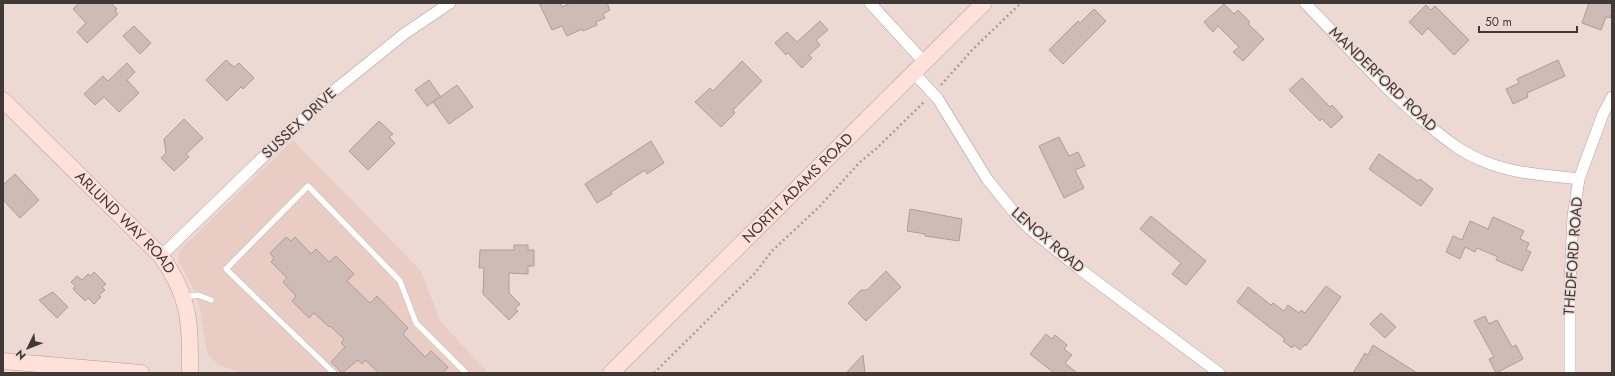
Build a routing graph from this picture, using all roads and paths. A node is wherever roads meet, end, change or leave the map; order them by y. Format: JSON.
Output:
{"nodes":[{"id":1,"x":450,"y":3,"type":"edge"},
{"id":2,"x":870,"y":3,"type":"edge"},
{"id":3,"x":984,"y":3,"type":"edge"},
{"id":4,"x":1021,"y":3,"type":"edge"},
{"id":5,"x":1306,"y":3,"type":"edge"},
{"id":6,"x":919,"y":67,"type":"junction"},
{"id":7,"x":940,"y":85,"type":"dead end"},
{"id":8,"x":1612,"y":97,"type":"edge"},
{"id":9,"x":3,"y":100,"type":"edge"},
{"id":10,"x":925,"y":101,"type":"dead end"},
{"id":11,"x":1579,"y":179,"type":"junction"},
{"id":12,"x":161,"y":256,"type":"junction"},
{"id":13,"x":184,"y":297,"type":"junction"},
{"id":14,"x":211,"y":300,"type":"dead end"},
{"id":15,"x":3,"y":361,"type":"edge"},
{"id":16,"x":136,"y":373,"type":"edge"},
{"id":17,"x":190,"y":373,"type":"edge"},
{"id":18,"x":334,"y":373,"type":"edge"},
{"id":19,"x":466,"y":373,"type":"edge"},
{"id":20,"x":611,"y":373,"type":"edge"},
{"id":21,"x":654,"y":373,"type":"edge"},
{"id":22,"x":1219,"y":373,"type":"edge"},
{"id":23,"x":1570,"y":373,"type":"edge"}],
"edges":[{"from":1,"to":12,"type":"street","name":"SUSSEX DRIVE"},
{"from":2,"to":6,"type":"street","name":"LENOX ROAD"},
{"from":3,"to":6,"type":"street","name":"NORTH ADAMS ROAD"},
{"from":4,"to":7,"type":"path"},
{"from":5,"to":11,"type":"street","name":"MANDERFORD ROAD"},
{"from":6,"to":20,"type":"street","name":"NORTH ADAMS ROAD"},
{"from":6,"to":22,"type":"street","name":"LENOX ROAD"},
{"from":8,"to":11,"type":"street","name":"THEDFORD ROAD"},
{"from":9,"to":12,"type":"street","name":"ARLUND WAY ROAD"},
{"from":10,"to":21,"type":"path"},
{"from":11,"to":23,"type":"street","name":"THEDFORD ROAD"},
{"from":12,"to":13,"type":"street","name":"ARLUND WAY ROAD"},
{"from":13,"to":14,"type":"lane"},
{"from":13,"to":17,"type":"street","name":"ARLUND WAY ROAD"},
{"from":15,"to":16,"type":"street"},
{"from":18,"to":19,"type":"lane"}]}
